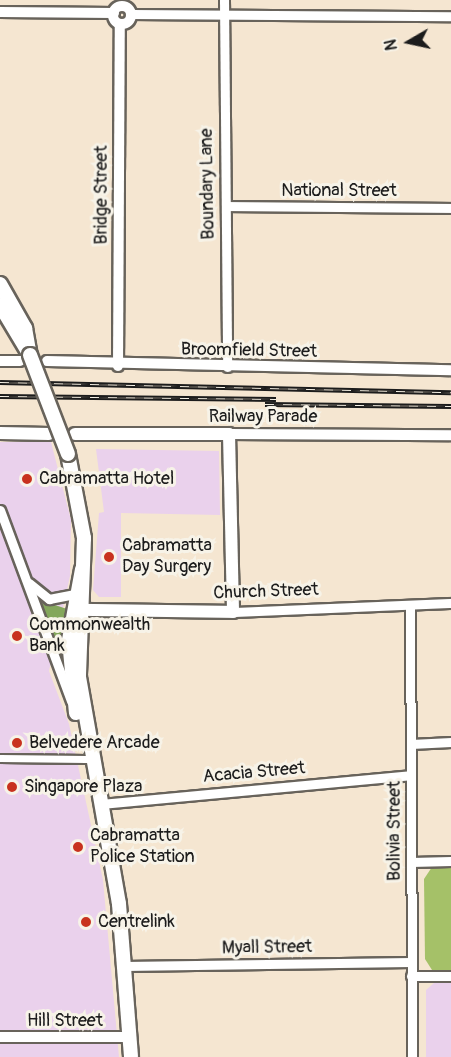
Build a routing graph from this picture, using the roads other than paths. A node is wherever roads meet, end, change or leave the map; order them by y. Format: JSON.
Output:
{"nodes":[{"id":1,"x":224,"y":0,"type":"edge"},
{"id":2,"x":0,"y":12,"type":"edge"},
{"id":3,"x":114,"y":13,"type":"junction"},
{"id":4,"x":131,"y":14,"type":"junction"},
{"id":5,"x":224,"y":14,"type":"junction"},
{"id":6,"x":451,"y":16,"type":"edge"},
{"id":7,"x":120,"y":24,"type":"junction"},
{"id":8,"x":227,"y":206,"type":"junction"},
{"id":9,"x":451,"y":208,"type":"edge"},
{"id":10,"x":0,"y":284,"type":"edge"},
{"id":11,"x":0,"y":305,"type":"edge"},
{"id":12,"x":24,"y":337,"type":"junction"},
{"id":13,"x":25,"y":358,"type":"junction"},
{"id":14,"x":0,"y":361,"type":"edge"},
{"id":15,"x":47,"y":362,"type":"dead end"},
{"id":16,"x":118,"y":366,"type":"junction"},
{"id":17,"x":227,"y":367,"type":"junction"},
{"id":18,"x":451,"y":370,"type":"edge"},
{"id":19,"x":0,"y":433,"type":"edge"},
{"id":20,"x":49,"y":434,"type":"dead end"},
{"id":21,"x":75,"y":434,"type":"dead end"},
{"id":22,"x":229,"y":434,"type":"junction"},
{"id":23,"x":451,"y":435,"type":"edge"},
{"id":24,"x":0,"y":510,"type":"edge"},
{"id":25,"x":83,"y":567,"type":"junction"},
{"id":26,"x":27,"y":581,"type":"junction"},
{"id":27,"x":74,"y":594,"type":"junction"},
{"id":28,"x":451,"y":603,"type":"edge"},
{"id":29,"x":410,"y":605,"type":"junction"},
{"id":30,"x":82,"y":610,"type":"junction"},
{"id":31,"x":233,"y":612,"type":"junction"},
{"id":32,"x":76,"y":717,"type":"junction"},
{"id":33,"x":451,"y":742,"type":"edge"},
{"id":34,"x":411,"y":744,"type":"junction"},
{"id":35,"x":0,"y":758,"type":"edge"},
{"id":36,"x":86,"y":759,"type":"junction"},
{"id":37,"x":411,"y":775,"type":"junction"},
{"id":38,"x":100,"y":804,"type":"junction"},
{"id":39,"x":451,"y":861,"type":"edge"},
{"id":40,"x":411,"y":862,"type":"junction"},
{"id":41,"x":411,"y":962,"type":"junction"},
{"id":42,"x":124,"y":966,"type":"junction"},
{"id":43,"x":411,"y":976,"type":"junction"},
{"id":44,"x":451,"y":976,"type":"edge"},
{"id":45,"x":0,"y":1037,"type":"edge"},
{"id":46,"x":129,"y":1037,"type":"junction"},
{"id":47,"x":131,"y":1057,"type":"edge"},
{"id":48,"x":412,"y":1057,"type":"edge"}],
"edges":[{"from":1,"to":5,"type":"street","name":"Boundary Lane"},
{"from":2,"to":3,"type":"street"},
{"from":3,"to":4,"type":"street"},
{"from":3,"to":7,"type":"street"},
{"from":4,"to":5,"type":"street"},
{"from":4,"to":7,"type":"street"},
{"from":5,"to":6,"type":"street"},
{"from":5,"to":8,"type":"street","name":"Boundary Lane"},
{"from":7,"to":16,"type":"street","name":"Bridge Street"},
{"from":8,"to":9,"type":"street","name":"National Street"},
{"from":8,"to":17,"type":"street","name":"Boundary Lane"},
{"from":10,"to":12,"type":"main road"},
{"from":11,"to":12,"type":"main road"},
{"from":12,"to":13,"type":"main road"},
{"from":13,"to":14,"type":"street"},
{"from":13,"to":25,"type":"main road","bridge":true},
{"from":15,"to":16,"type":"street","name":"Broomfield Street"},
{"from":16,"to":17,"type":"street","name":"Broomfield Street"},
{"from":17,"to":18,"type":"street","name":"Broomfield Street"},
{"from":19,"to":20,"type":"main road"},
{"from":21,"to":22,"type":"main road","name":"Railway Parade"},
{"from":22,"to":23,"type":"street","name":"Railway Parade"},
{"from":22,"to":31,"type":"main road"},
{"from":24,"to":26,"type":"street"},
{"from":25,"to":27,"type":"main road"},
{"from":25,"to":30,"type":"main road"},
{"from":26,"to":27,"type":"street"},
{"from":26,"to":32,"type":"street"},
{"from":27,"to":32,"type":"main road"},
{"from":28,"to":29,"type":"street","name":"Church Street"},
{"from":29,"to":31,"type":"street","name":"Church Street"},
{"from":29,"to":34,"type":"street","name":"Bolivia Street"},
{"from":30,"to":31,"type":"main road","name":"Church Street"},
{"from":30,"to":38,"type":"main road"},
{"from":32,"to":36,"type":"main road"},
{"from":33,"to":34,"type":"street"},
{"from":34,"to":37,"type":"street","name":"Bolivia Street"},
{"from":35,"to":36,"type":"street"},
{"from":36,"to":38,"type":"main road"},
{"from":37,"to":38,"type":"street","name":"Acacia Street"},
{"from":37,"to":40,"type":"street","name":"Bolivia Street"},
{"from":38,"to":42,"type":"main road"},
{"from":39,"to":40,"type":"street"},
{"from":40,"to":41,"type":"street","name":"Bolivia Street"},
{"from":41,"to":42,"type":"street","name":"Myall Street"},
{"from":41,"to":43,"type":"street","name":"Bolivia Street"},
{"from":42,"to":46,"type":"main road"},
{"from":43,"to":44,"type":"street"},
{"from":43,"to":48,"type":"street","name":"Bolivia Street"},
{"from":45,"to":46,"type":"street","name":"Hill Street"},
{"from":46,"to":47,"type":"main road"}]}
